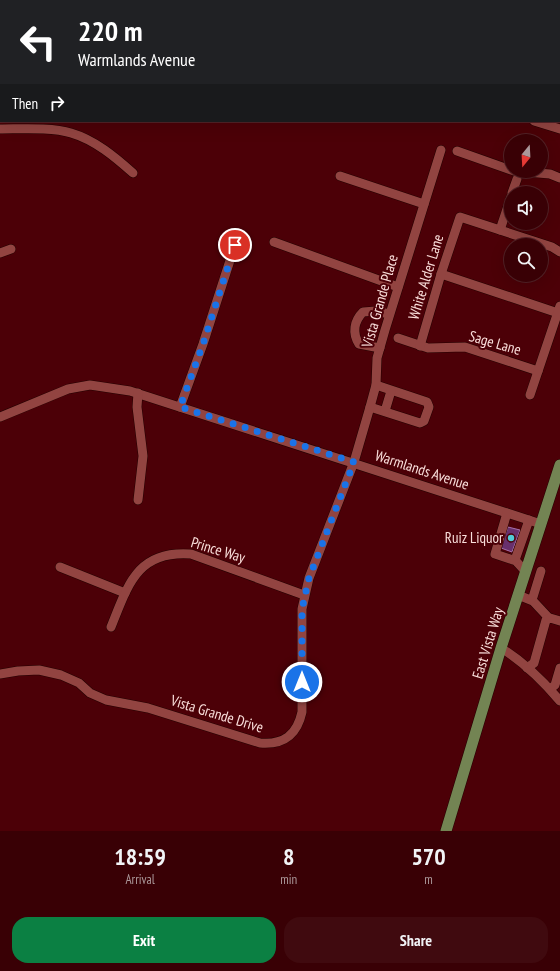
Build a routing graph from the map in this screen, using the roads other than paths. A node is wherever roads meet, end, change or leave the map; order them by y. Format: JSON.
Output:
{"nodes":[{"id":1,"x":537,"y":122,"type":"edge"},
{"id":2,"x":560,"y":129,"type":"edge"},
{"id":3,"x":0,"y":130,"type":"edge"},
{"id":4,"x":441,"y":150,"type":"dead end"},
{"id":5,"x":457,"y":151,"type":"dead end"},
{"id":6,"x":504,"y":168,"type":"edge"},
{"id":7,"x":134,"y":173,"type":"dead end"},
{"id":8,"x":548,"y":174,"type":"edge"},
{"id":9,"x":340,"y":176,"type":"dead end"},
{"id":10,"x":560,"y":178,"type":"edge"},
{"id":11,"x":424,"y":204,"type":"junction"},
{"id":12,"x":504,"y":218,"type":"edge"},
{"id":13,"x":500,"y":230,"type":"junction"},
{"id":14,"x":274,"y":242,"type":"dead end"},
{"id":15,"x":235,"y":245,"type":"dead end"},
{"id":16,"x":11,"y":249,"type":"dead end"},
{"id":17,"x":560,"y":252,"type":"edge"},
{"id":18,"x":0,"y":253,"type":"edge"},
{"id":19,"x":441,"y":274,"type":"junction"},
{"id":20,"x":398,"y":286,"type":"junction"},
{"id":21,"x":559,"y":309,"type":"edge"},
{"id":22,"x":389,"y":314,"type":"junction"},
{"id":23,"x":398,"y":338,"type":"dead end"},
{"id":24,"x":420,"y":346,"type":"junction"},
{"id":25,"x":380,"y":348,"type":"junction"},
{"id":26,"x":538,"y":371,"type":"junction"},
{"id":27,"x":376,"y":385,"type":"junction"},
{"id":28,"x":392,"y":391,"type":"junction"},
{"id":29,"x":138,"y":394,"type":"junction"},
{"id":30,"x":530,"y":395,"type":"dead end"},
{"id":31,"x":180,"y":407,"type":"junction"},
{"id":32,"x":370,"y":407,"type":"junction"},
{"id":33,"x":385,"y":411,"type":"junction"},
{"id":34,"x":0,"y":417,"type":"edge"},
{"id":35,"x":354,"y":462,"type":"junction"},
{"id":36,"x":560,"y":465,"type":"edge"},
{"id":37,"x":138,"y":500,"type":"dead end"},
{"id":38,"x":507,"y":513,"type":"junction"},
{"id":39,"x":529,"y":520,"type":"junction"},
{"id":40,"x":541,"y":524,"type":"junction"},
{"id":41,"x":515,"y":560,"type":"junction"},
{"id":42,"x":60,"y":567,"type":"dead end"},
{"id":43,"x":541,"y":571,"type":"dead end"},
{"id":44,"x":526,"y":572,"type":"junction"},
{"id":45,"x":125,"y":593,"type":"junction"},
{"id":46,"x":304,"y":595,"type":"junction"},
{"id":47,"x":518,"y":595,"type":"junction"},
{"id":48,"x":531,"y":600,"type":"junction"},
{"id":49,"x":548,"y":618,"type":"junction"},
{"id":50,"x":560,"y":621,"type":"edge"},
{"id":51,"x":111,"y":627,"type":"dead end"},
{"id":52,"x":501,"y":648,"type":"junction"},
{"id":53,"x":527,"y":668,"type":"junction"},
{"id":54,"x":560,"y":668,"type":"edge"},
{"id":55,"x":0,"y":674,"type":"edge"},
{"id":56,"x":550,"y":689,"type":"junction"},
{"id":57,"x":560,"y":701,"type":"edge"},
{"id":58,"x":446,"y":831,"type":"edge"}],
"edges":[{"from":1,"to":2,"type":"street"},
{"from":3,"to":7,"type":"street"},
{"from":4,"to":11,"type":"street","name":"Vista Grande Place"},
{"from":5,"to":6,"type":"street"},
{"from":8,"to":10,"type":"street"},
{"from":9,"to":11,"type":"street"},
{"from":11,"to":20,"type":"street","name":"Vista Grande Place"},
{"from":12,"to":13,"type":"street"},
{"from":13,"to":17,"type":"street"},
{"from":13,"to":19,"type":"street","name":"White Alder Lane"},
{"from":14,"to":20,"type":"street"},
{"from":15,"to":31,"type":"street"},
{"from":16,"to":18,"type":"street"},
{"from":19,"to":21,"type":"street"},
{"from":19,"to":24,"type":"street","name":"White Alder Lane"},
{"from":20,"to":22,"type":"street","name":"Vista Grande Place"},
{"from":21,"to":26,"type":"street"},
{"from":22,"to":25,"type":"street","name":"Vista Grande Place"},
{"from":22,"to":25,"type":"street"},
{"from":23,"to":24,"type":"street","name":"Sage Lane"},
{"from":24,"to":26,"type":"street","name":"Sage Lane"},
{"from":25,"to":27,"type":"street","name":"Vista Grande Place"},
{"from":26,"to":30,"type":"street"},
{"from":27,"to":28,"type":"street"},
{"from":27,"to":32,"type":"street","name":"Vista Grande Place"},
{"from":28,"to":33,"type":"street"},
{"from":28,"to":33,"type":"street"},
{"from":29,"to":31,"type":"street","name":"Warmlands Avenue"},
{"from":29,"to":34,"type":"street","name":"Warmlands Avenue"},
{"from":29,"to":37,"type":"street"},
{"from":31,"to":35,"type":"street","name":"Warmlands Avenue"},
{"from":32,"to":33,"type":"street"},
{"from":32,"to":35,"type":"street","name":"Vista Grande Place"},
{"from":35,"to":38,"type":"street","name":"Warmlands Avenue"},
{"from":35,"to":46,"type":"street","name":"Vista Grande Drive"},
{"from":36,"to":40,"type":"main road","name":"East Vista Way"},
{"from":38,"to":39,"type":"street","name":"Warmlands Avenue"},
{"from":38,"to":41,"type":"street"},
{"from":39,"to":40,"type":"street","name":"Warmlands Avenue"},
{"from":39,"to":41,"type":"street"},
{"from":40,"to":44,"type":"main road","name":"East Vista Way"},
{"from":41,"to":44,"type":"street"},
{"from":42,"to":45,"type":"street"},
{"from":43,"to":48,"type":"street"},
{"from":44,"to":47,"type":"main road","name":"East Vista Way"},
{"from":45,"to":46,"type":"street","name":"Prince Way"},
{"from":45,"to":51,"type":"street","name":"Prince Way"},
{"from":46,"to":55,"type":"street","name":"Vista Grande Drive"},
{"from":47,"to":48,"type":"street"},
{"from":47,"to":52,"type":"main road","name":"East Vista Way"},
{"from":48,"to":49,"type":"street"},
{"from":49,"to":50,"type":"street"},
{"from":49,"to":53,"type":"street"},
{"from":52,"to":53,"type":"street"},
{"from":52,"to":58,"type":"main road","name":"East Vista Way"},
{"from":53,"to":56,"type":"street"},
{"from":54,"to":56,"type":"street"},
{"from":56,"to":57,"type":"street"}]}
